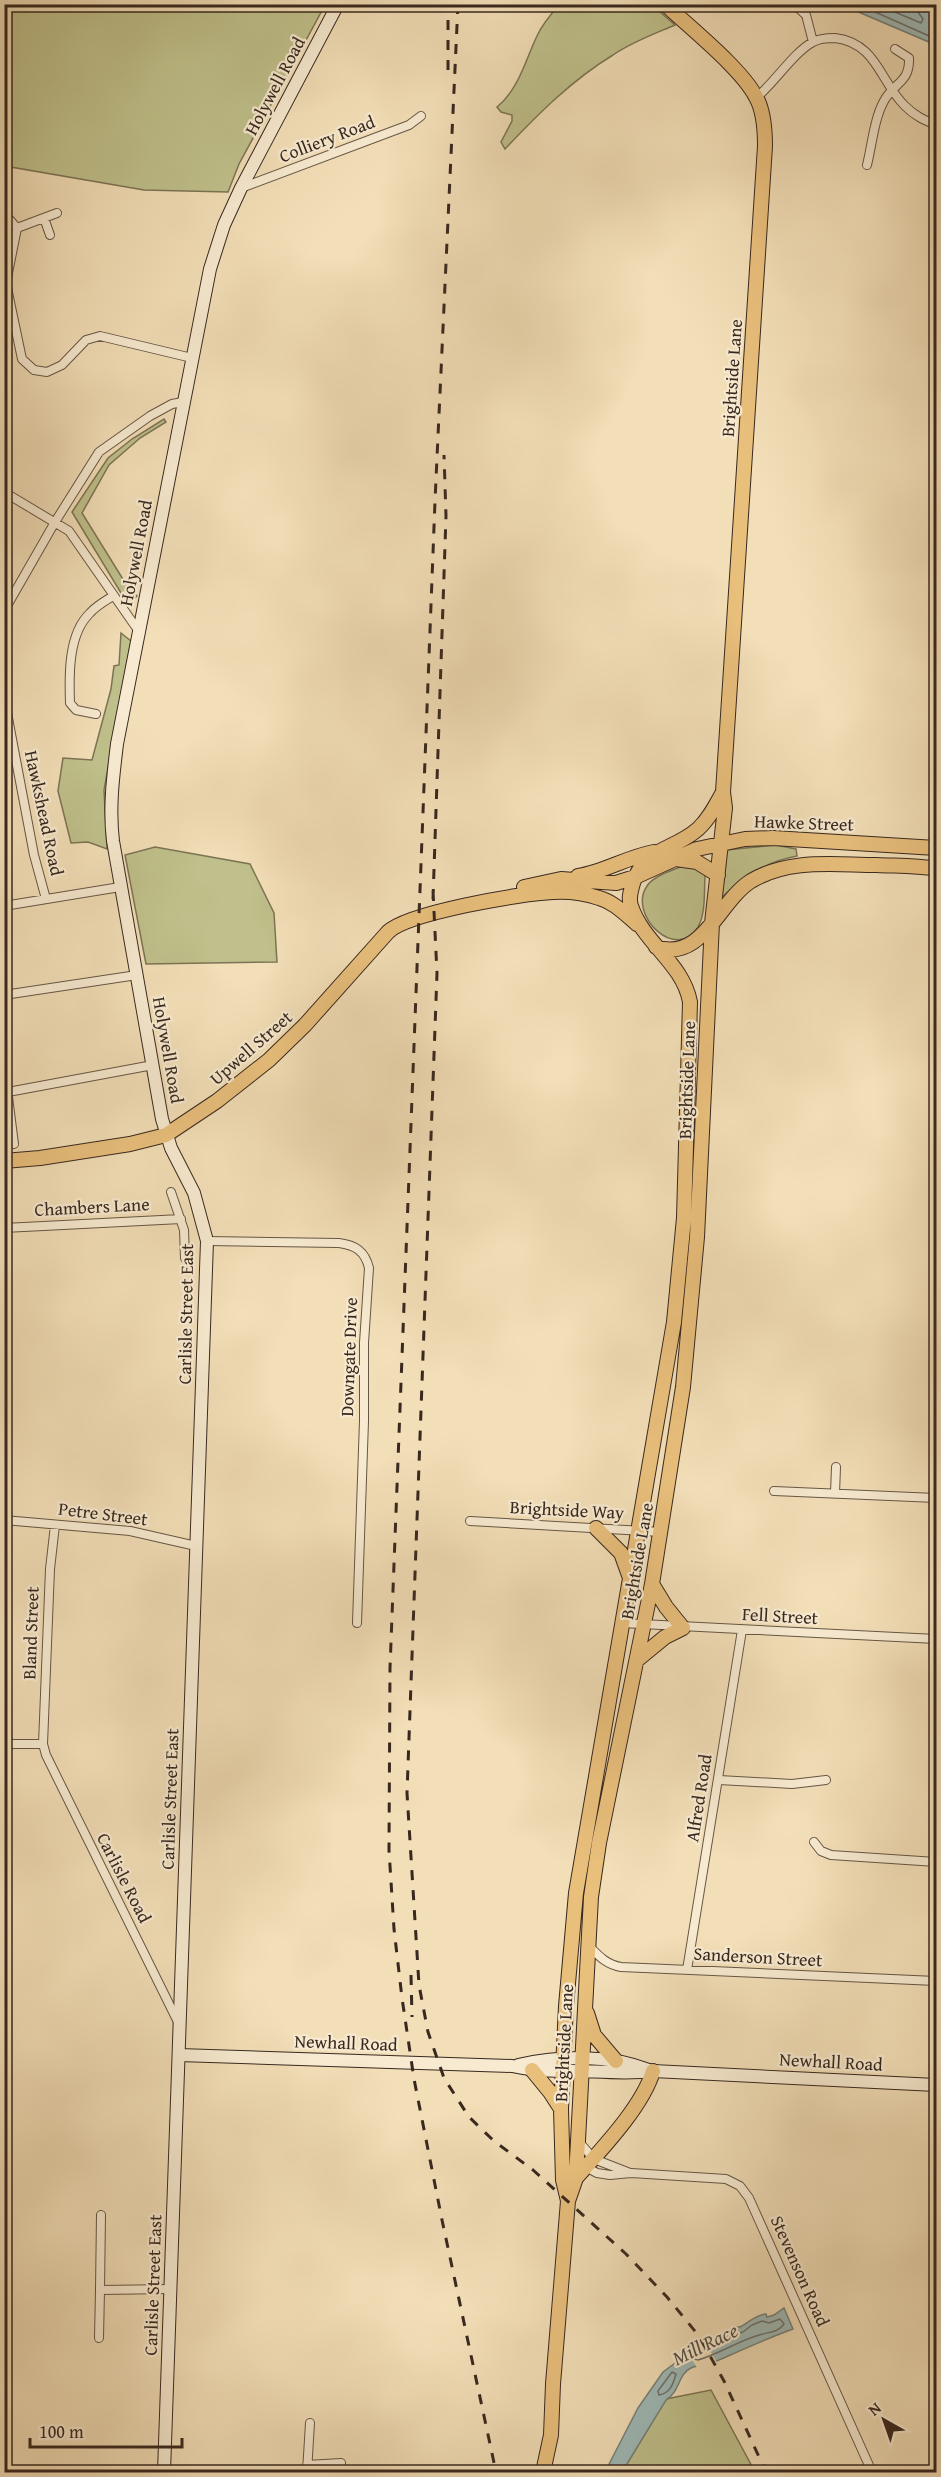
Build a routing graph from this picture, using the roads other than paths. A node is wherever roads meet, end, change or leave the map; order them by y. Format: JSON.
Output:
{"nodes":[{"id":1,"x":338,"y":4,"type":"edge"},
{"id":2,"x":665,"y":4,"type":"edge"},
{"id":3,"x":794,"y":4,"type":"edge"},
{"id":4,"x":813,"y":42,"type":"junction"},
{"id":5,"x":896,"y":49,"type":"dead end"},
{"id":6,"x":893,"y":91,"type":"junction"},
{"id":7,"x":757,"y":97,"type":"junction"},
{"id":8,"x":422,"y":116,"type":"dead end"},
{"id":9,"x":936,"y":125,"type":"edge"},
{"id":10,"x":867,"y":165,"type":"dead end"},
{"id":11,"x":242,"y":188,"type":"junction"},
{"id":12,"x":4,"y":213,"type":"edge"},
{"id":13,"x":57,"y":213,"type":"dead end"},
{"id":14,"x":44,"y":218,"type":"junction"},
{"id":15,"x":17,"y":228,"type":"junction"},
{"id":16,"x":50,"y":235,"type":"dead end"},
{"id":17,"x":192,"y":358,"type":"junction"},
{"id":18,"x":183,"y":402,"type":"junction"},
{"id":19,"x":4,"y":492,"type":"edge"},
{"id":20,"x":55,"y":522,"type":"junction"},
{"id":21,"x":113,"y":596,"type":"junction"},
{"id":22,"x":4,"y":611,"type":"edge"},
{"id":23,"x":140,"y":633,"type":"junction"},
{"id":24,"x":4,"y":697,"type":"edge"},
{"id":25,"x":96,"y":714,"type":"dead end"},
{"id":26,"x":723,"y":792,"type":"junction"},
{"id":27,"x":721,"y":843,"type":"junction"},
{"id":28,"x":936,"y":848,"type":"edge"},
{"id":29,"x":659,"y":851,"type":"junction"},
{"id":30,"x":674,"y":859,"type":"junction"},
{"id":31,"x":936,"y":869,"type":"edge"},
{"id":32,"x":718,"y":875,"type":"junction"},
{"id":33,"x":635,"y":877,"type":"junction"},
{"id":34,"x":561,"y":879,"type":"junction"},
{"id":35,"x":120,"y":887,"type":"junction"},
{"id":36,"x":46,"y":899,"type":"junction"},
{"id":37,"x":488,"y":901,"type":"junction"},
{"id":38,"x":4,"y":906,"type":"edge"},
{"id":39,"x":712,"y":923,"type":"junction"},
{"id":40,"x":640,"y":928,"type":"junction"},
{"id":41,"x":656,"y":947,"type":"junction"},
{"id":42,"x":137,"y":975,"type":"junction"},
{"id":43,"x":4,"y":995,"type":"edge"},
{"id":44,"x":153,"y":1065,"type":"junction"},
{"id":45,"x":4,"y":1066,"type":"edge"},
{"id":46,"x":8,"y":1092,"type":"junction"},
{"id":47,"x":166,"y":1135,"type":"junction"},
{"id":48,"x":14,"y":1144,"type":"dead end"},
{"id":49,"x":4,"y":1161,"type":"edge"},
{"id":50,"x":171,"y":1192,"type":"dead end"},
{"id":51,"x":181,"y":1218,"type":"junction"},
{"id":52,"x":4,"y":1228,"type":"edge"},
{"id":53,"x":207,"y":1241,"type":"junction"},
{"id":54,"x":185,"y":1258,"type":"dead end"},
{"id":55,"x":836,"y":1467,"type":"dead end"},
{"id":56,"x":774,"y":1491,"type":"dead end"},
{"id":57,"x":835,"y":1493,"type":"junction"},
{"id":58,"x":936,"y":1498,"type":"edge"},
{"id":59,"x":4,"y":1520,"type":"edge"},
{"id":60,"x":470,"y":1521,"type":"dead end"},
{"id":61,"x":55,"y":1525,"type":"junction"},
{"id":62,"x":596,"y":1528,"type":"junction"},
{"id":63,"x":639,"y":1530,"type":"junction"},
{"id":64,"x":661,"y":1532,"type":"junction"},
{"id":65,"x":196,"y":1546,"type":"junction"},
{"id":66,"x":631,"y":1580,"type":"junction"},
{"id":67,"x":652,"y":1584,"type":"junction"},
{"id":68,"x":357,"y":1623,"type":"dead end"},
{"id":69,"x":622,"y":1623,"type":"junction"},
{"id":70,"x":645,"y":1625,"type":"junction"},
{"id":71,"x":683,"y":1628,"type":"junction"},
{"id":72,"x":742,"y":1630,"type":"junction"},
{"id":73,"x":936,"y":1639,"type":"edge"},
{"id":74,"x":638,"y":1660,"type":"junction"},
{"id":75,"x":4,"y":1744,"type":"edge"},
{"id":76,"x":43,"y":1744,"type":"junction"},
{"id":77,"x":719,"y":1780,"type":"junction"},
{"id":78,"x":826,"y":1780,"type":"dead end"},
{"id":79,"x":814,"y":1842,"type":"dead end"},
{"id":80,"x":936,"y":1862,"type":"edge"},
{"id":81,"x":587,"y":1943,"type":"junction"},
{"id":82,"x":687,"y":1970,"type":"junction"},
{"id":83,"x":936,"y":1981,"type":"edge"},
{"id":84,"x":584,"y":2005,"type":"junction"},
{"id":85,"x":180,"y":2025,"type":"junction"},
{"id":86,"x":179,"y":2055,"type":"junction"},
{"id":87,"x":616,"y":2061,"type":"junction"},
{"id":88,"x":581,"y":2065,"type":"junction"},
{"id":89,"x":512,"y":2066,"type":"junction"},
{"id":90,"x":564,"y":2066,"type":"junction"},
{"id":91,"x":532,"y":2070,"type":"junction"},
{"id":92,"x":653,"y":2071,"type":"junction"},
{"id":93,"x":936,"y":2085,"type":"edge"},
{"id":94,"x":561,"y":2109,"type":"junction"},
{"id":95,"x":562,"y":2145,"type":"junction"},
{"id":96,"x":583,"y":2166,"type":"junction"},
{"id":97,"x":568,"y":2201,"type":"junction"},
{"id":98,"x":101,"y":2215,"type":"dead end"},
{"id":99,"x":171,"y":2289,"type":"junction"},
{"id":100,"x":100,"y":2290,"type":"junction"},
{"id":101,"x":99,"y":2338,"type":"dead end"},
{"id":102,"x":310,"y":2422,"type":"dead end"},
{"id":103,"x":341,"y":2463,"type":"dead end"},
{"id":104,"x":307,"y":2469,"type":"edge"},
{"id":105,"x":164,"y":2472,"type":"edge"},
{"id":106,"x":543,"y":2472,"type":"edge"},
{"id":107,"x":872,"y":2472,"type":"edge"}],
"edges":[{"from":1,"to":11,"type":"main road","name":"Holywell Road"},
{"from":2,"to":7,"type":"main road","name":"Brightside Lane"},
{"from":3,"to":4,"type":"street"},
{"from":4,"to":6,"type":"street"},
{"from":4,"to":7,"type":"street"},
{"from":5,"to":6,"type":"street"},
{"from":6,"to":9,"type":"street"},
{"from":6,"to":10,"type":"street"},
{"from":7,"to":26,"type":"main road","name":"Brightside Lane"},
{"from":8,"to":11,"type":"street","name":"Colliery Road"},
{"from":11,"to":17,"type":"main road","name":"Holywell Road"},
{"from":12,"to":15,"type":"street"},
{"from":13,"to":14,"type":"street"},
{"from":14,"to":15,"type":"street"},
{"from":14,"to":16,"type":"street"},
{"from":15,"to":17,"type":"street"},
{"from":17,"to":18,"type":"main road","name":"Holywell Road"},
{"from":18,"to":20,"type":"street"},
{"from":18,"to":23,"type":"main road","name":"Holywell Road"},
{"from":19,"to":20,"type":"street"},
{"from":20,"to":21,"type":"street"},
{"from":20,"to":22,"type":"street"},
{"from":21,"to":23,"type":"street"},
{"from":21,"to":25,"type":"street"},
{"from":23,"to":35,"type":"main road","name":"Holywell Road"},
{"from":24,"to":36,"type":"street","name":"Hawkshead Road"},
{"from":26,"to":27,"type":"main road","name":"Brightside Lane"},
{"from":26,"to":29,"type":"main road","name":"Brightside Lane"},
{"from":27,"to":28,"type":"main road","name":"Hawke Street"},
{"from":27,"to":30,"type":"main road","name":"Hawke Street"},
{"from":27,"to":32,"type":"main road","name":"Brightside Lane"},
{"from":29,"to":33,"type":"main road","name":"Brightside Lane"},
{"from":29,"to":34,"type":"main road"},
{"from":30,"to":32,"type":"main road"},
{"from":30,"to":33,"type":"main road"},
{"from":31,"to":39,"type":"main road"},
{"from":32,"to":39,"type":"main road"},
{"from":33,"to":34,"type":"main road","name":"Upwell Street"},
{"from":33,"to":40,"type":"main road"},
{"from":34,"to":37,"type":"main road","name":"Upwell Street"},
{"from":35,"to":36,"type":"street"},
{"from":35,"to":42,"type":"main road","name":"Holywell Road"},
{"from":36,"to":38,"type":"street"},
{"from":37,"to":40,"type":"main road","name":"Upwell Street"},
{"from":37,"to":47,"type":"main road","name":"Upwell Street"},
{"from":39,"to":41,"type":"main road"},
{"from":39,"to":64,"type":"main road","name":"Brightside Lane"},
{"from":40,"to":41,"type":"main road"},
{"from":41,"to":63,"type":"main road","name":"Brightside Lane"},
{"from":42,"to":43,"type":"street"},
{"from":42,"to":44,"type":"main road","name":"Holywell Road"},
{"from":44,"to":46,"type":"street"},
{"from":44,"to":47,"type":"main road","name":"Holywell Road"},
{"from":45,"to":46,"type":"street"},
{"from":46,"to":48,"type":"street"},
{"from":47,"to":49,"type":"main road","name":"Upwell Street"},
{"from":47,"to":53,"type":"main road","name":"Carlisle Street East"},
{"from":50,"to":51,"type":"street","name":"Chambers Lane"},
{"from":51,"to":52,"type":"street","name":"Chambers Lane"},
{"from":51,"to":54,"type":"street","name":"Chambers Lane"},
{"from":53,"to":65,"type":"main road","name":"Carlisle Street East"},
{"from":53,"to":68,"type":"street","name":"Downgate Drive"},
{"from":55,"to":57,"type":"street"},
{"from":56,"to":57,"type":"street"},
{"from":57,"to":58,"type":"street"},
{"from":59,"to":61,"type":"street","name":"Petre Street"},
{"from":60,"to":62,"type":"street","name":"Brightside Way"},
{"from":61,"to":65,"type":"street","name":"Petre Street"},
{"from":61,"to":76,"type":"street","name":"Bland Street"},
{"from":62,"to":63,"type":"street","name":"Brightside Way"},
{"from":62,"to":66,"type":"main road"},
{"from":63,"to":64,"type":"street","name":"Brightside Way"},
{"from":63,"to":66,"type":"main road","name":"Brightside Lane"},
{"from":64,"to":67,"type":"main road","name":"Brightside Lane"},
{"from":65,"to":85,"type":"main road","name":"Carlisle Street East"},
{"from":66,"to":69,"type":"main road","name":"Brightside Lane"},
{"from":67,"to":70,"type":"main road","name":"Brightside Lane"},
{"from":67,"to":71,"type":"main road"},
{"from":69,"to":70,"type":"street","name":"Fell Street"},
{"from":69,"to":90,"type":"main road","name":"Brightside Lane"},
{"from":70,"to":71,"type":"street","name":"Fell Street"},
{"from":70,"to":74,"type":"main road","name":"Brightside Lane"},
{"from":71,"to":72,"type":"street","name":"Fell Street"},
{"from":71,"to":74,"type":"main road"},
{"from":72,"to":73,"type":"street","name":"Fell Street"},
{"from":72,"to":77,"type":"street","name":"Alfred Road"},
{"from":74,"to":81,"type":"main road","name":"Brightside Lane"},
{"from":75,"to":76,"type":"street"},
{"from":76,"to":85,"type":"street","name":"Carlisle Road"},
{"from":77,"to":78,"type":"street"},
{"from":77,"to":82,"type":"street","name":"Alfred Road"},
{"from":79,"to":80,"type":"street"},
{"from":81,"to":82,"type":"street","name":"Sanderson Street"},
{"from":81,"to":84,"type":"main road","name":"Brightside Lane"},
{"from":82,"to":83,"type":"street","name":"Sanderson Street"},
{"from":84,"to":87,"type":"main road"},
{"from":84,"to":88,"type":"main road","name":"Brightside Lane"},
{"from":85,"to":86,"type":"main road","name":"Carlisle Street East"},
{"from":86,"to":89,"type":"main road","name":"Newhall Road"},
{"from":86,"to":99,"type":"main road","name":"Carlisle Street East"},
{"from":87,"to":88,"type":"main road","name":"Newhall Road"},
{"from":87,"to":92,"type":"main road","name":"Newhall Road"},
{"from":88,"to":90,"type":"main road","name":"Newhall Road"},
{"from":88,"to":92,"type":"main road","name":"Newhall Road"},
{"from":88,"to":96,"type":"main road","name":"Brightside Lane"},
{"from":89,"to":90,"type":"main road","name":"Newhall Road"},
{"from":89,"to":91,"type":"main road","name":"Newhall Road"},
{"from":90,"to":91,"type":"main road","name":"Newhall Road"},
{"from":90,"to":94,"type":"main road","name":"Brightside Lane"},
{"from":91,"to":94,"type":"main road"},
{"from":92,"to":93,"type":"main road","name":"Newhall Road"},
{"from":92,"to":96,"type":"main road"},
{"from":94,"to":95,"type":"main road","name":"Brightside Lane"},
{"from":95,"to":96,"type":"street","name":"Stevenson Road"},
{"from":95,"to":97,"type":"main road","name":"Brightside Lane"},
{"from":96,"to":97,"type":"main road","name":"Brightside Lane"},
{"from":96,"to":107,"type":"street","name":"Stevenson Road"},
{"from":97,"to":106,"type":"main road","name":"Brightside Lane"},
{"from":98,"to":100,"type":"street"},
{"from":99,"to":100,"type":"street"},
{"from":99,"to":105,"type":"main road","name":"Carlisle Street East"},
{"from":100,"to":101,"type":"street"},
{"from":102,"to":104,"type":"street"},
{"from":103,"to":104,"type":"street"}]}
